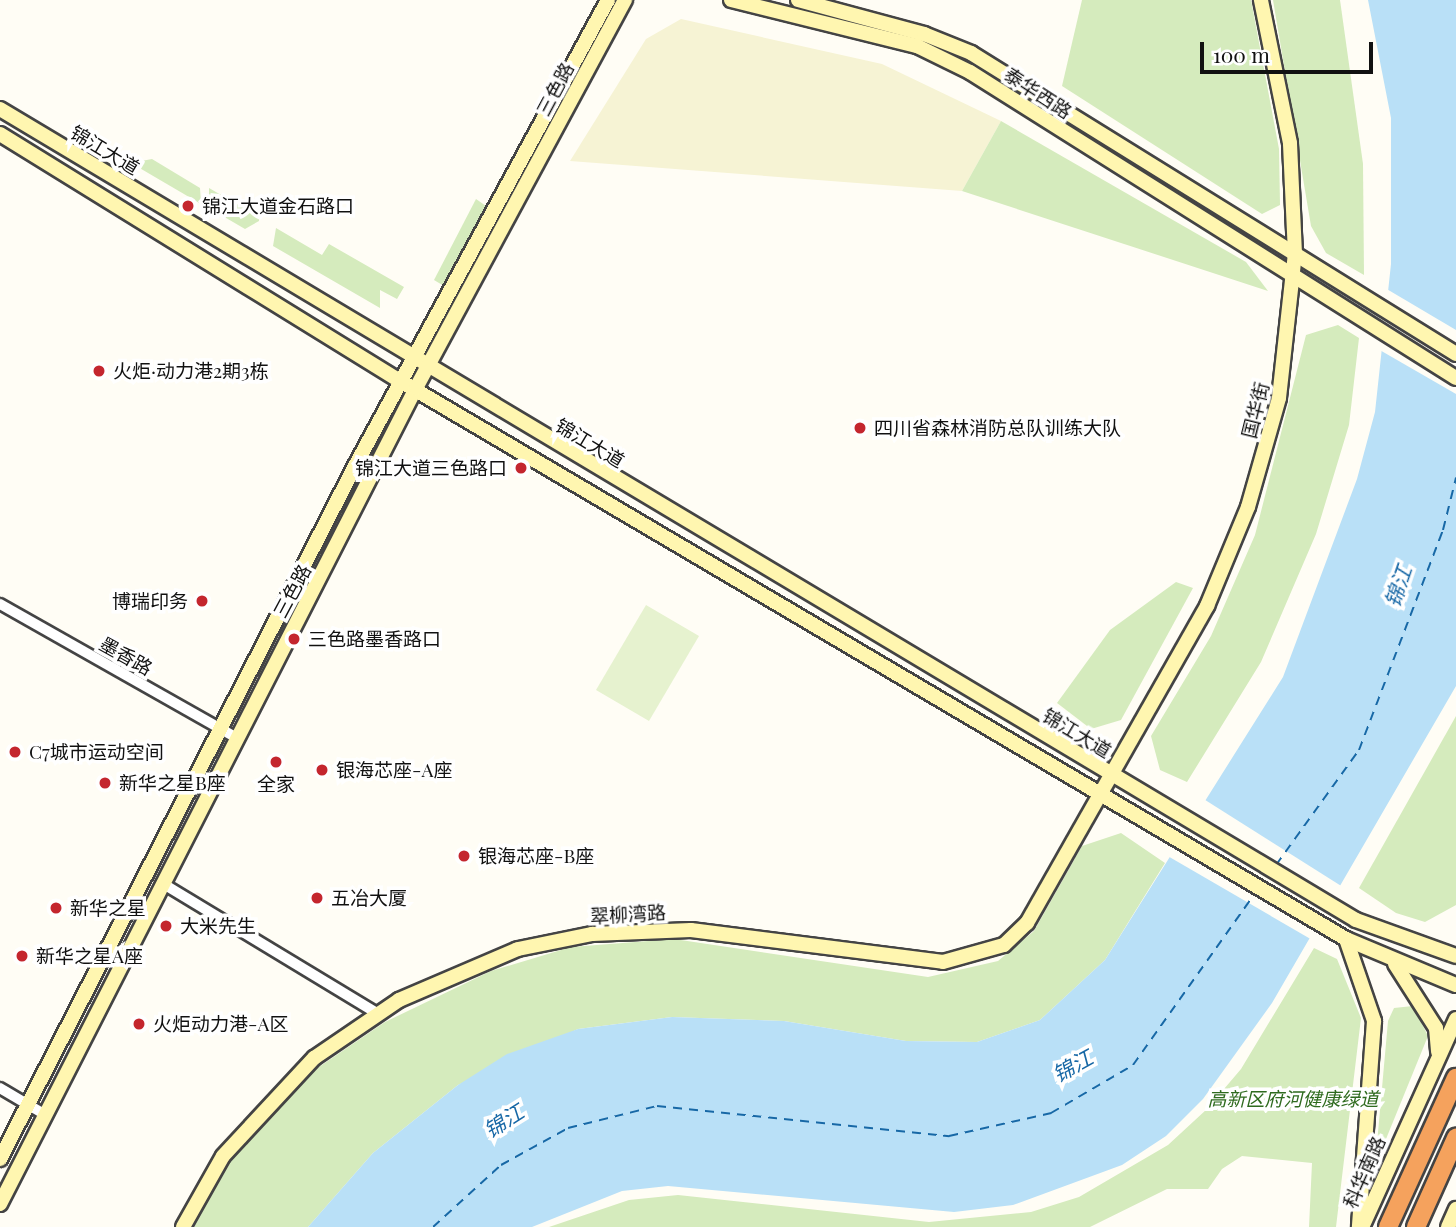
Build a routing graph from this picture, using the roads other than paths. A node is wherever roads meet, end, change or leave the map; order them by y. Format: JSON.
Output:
{"nodes":[{"id":1,"x":608,"y":0,"type":"edge"},
{"id":2,"x":625,"y":0,"type":"edge"},
{"id":3,"x":732,"y":0,"type":"edge"},
{"id":4,"x":798,"y":0,"type":"edge"},
{"id":5,"x":1261,"y":0,"type":"edge"},
{"id":6,"x":0,"y":109,"type":"edge"},
{"id":7,"x":0,"y":134,"type":"edge"},
{"id":8,"x":1296,"y":254,"type":"junction"},
{"id":9,"x":1294,"y":282,"type":"junction"},
{"id":10,"x":1456,"y":355,"type":"edge"},
{"id":11,"x":415,"y":359,"type":"junction"},
{"id":12,"x":427,"y":368,"type":"junction"},
{"id":13,"x":1456,"y":378,"type":"edge"},
{"id":14,"x":409,"y":385,"type":"junction"},
{"id":15,"x":0,"y":604,"type":"edge"},
{"id":16,"x":218,"y":728,"type":"junction"},
{"id":17,"x":235,"y":737,"type":"junction"},
{"id":18,"x":1111,"y":776,"type":"junction"},
{"id":19,"x":1100,"y":794,"type":"junction"},
{"id":20,"x":162,"y":883,"type":"junction"},
{"id":21,"x":1346,"y":939,"type":"junction"},
{"id":22,"x":1456,"y":956,"type":"edge"},
{"id":23,"x":1395,"y":964,"type":"junction"},
{"id":24,"x":1456,"y":985,"type":"edge"},
{"id":25,"x":379,"y":1014,"type":"junction"},
{"id":26,"x":1456,"y":1019,"type":"edge"},
{"id":27,"x":1456,"y":1049,"type":"edge"},
{"id":28,"x":1438,"y":1054,"type":"junction"},
{"id":29,"x":1430,"y":1071,"type":"junction"},
{"id":30,"x":1456,"y":1078,"type":"edge"},
{"id":31,"x":0,"y":1088,"type":"edge"},
{"id":32,"x":28,"y":1104,"type":"junction"},
{"id":33,"x":44,"y":1114,"type":"junction"},
{"id":34,"x":1456,"y":1138,"type":"edge"},
{"id":35,"x":0,"y":1159,"type":"edge"},
{"id":36,"x":0,"y":1204,"type":"edge"},
{"id":37,"x":1456,"y":1209,"type":"edge"},
{"id":38,"x":183,"y":1227,"type":"edge"},
{"id":39,"x":1361,"y":1227,"type":"edge"},
{"id":40,"x":1388,"y":1227,"type":"edge"},
{"id":41,"x":1416,"y":1227,"type":"edge"},
{"id":42,"x":1448,"y":1227,"type":"edge"}],
"edges":[{"from":1,"to":11,"type":"street","name":"三色路"},
{"from":2,"to":12,"type":"street","name":"三色路"},
{"from":3,"to":9,"type":"street","name":"泰华西路"},
{"from":4,"to":8,"type":"street","name":"泰华西路"},
{"from":5,"to":8,"type":"street","name":"国华街"},
{"from":6,"to":11,"type":"street","name":"锦江大道"},
{"from":7,"to":14,"type":"street","name":"锦江大道"},
{"from":8,"to":9,"type":"street","name":"国华街"},
{"from":8,"to":10,"type":"street","name":"泰华西路"},
{"from":9,"to":13,"type":"street","name":"泰华西路"},
{"from":9,"to":18,"type":"street","name":"国华街"},
{"from":11,"to":12,"type":"street","name":"锦江大道"},
{"from":11,"to":14,"type":"street","name":"三色路"},
{"from":12,"to":14,"type":"street","name":"三色路"},
{"from":12,"to":18,"type":"street","name":"锦江大道"},
{"from":14,"to":16,"type":"street","name":"三色路"},
{"from":14,"to":17,"type":"street","name":"三色路"},
{"from":14,"to":19,"type":"street","name":"锦江大道"},
{"from":15,"to":16,"type":"street","name":"墨香路"},
{"from":16,"to":17,"type":"street","name":"墨香路"},
{"from":16,"to":32,"type":"street","name":"三色路"},
{"from":17,"to":20,"type":"street","name":"三色路"},
{"from":18,"to":19,"type":"street","name":"国华街"},
{"from":18,"to":22,"type":"street","name":"锦江大道"},
{"from":19,"to":21,"type":"street","name":"锦江大道"},
{"from":19,"to":25,"type":"street","name":"翠柳湾路"},
{"from":20,"to":25,"type":"street"},
{"from":20,"to":33,"type":"street","name":"三色路"},
{"from":21,"to":23,"type":"street","name":"锦江大道"},
{"from":21,"to":39,"type":"street"},
{"from":23,"to":24,"type":"street","name":"锦江大道"},
{"from":23,"to":28,"type":"street"},
{"from":25,"to":38,"type":"street","name":"翠柳湾路"},
{"from":26,"to":28,"type":"street","name":"科华南路"},
{"from":27,"to":29,"type":"street"},
{"from":28,"to":29,"type":"street","name":"科华南路"},
{"from":29,"to":39,"type":"street","name":"科华南路"},
{"from":30,"to":40,"type":"highway"},
{"from":31,"to":32,"type":"street"},
{"from":32,"to":33,"type":"street"},
{"from":32,"to":35,"type":"street","name":"三色路"},
{"from":33,"to":36,"type":"street","name":"三色路"},
{"from":34,"to":41,"type":"highway"},
{"from":37,"to":42,"type":"street"}]}
